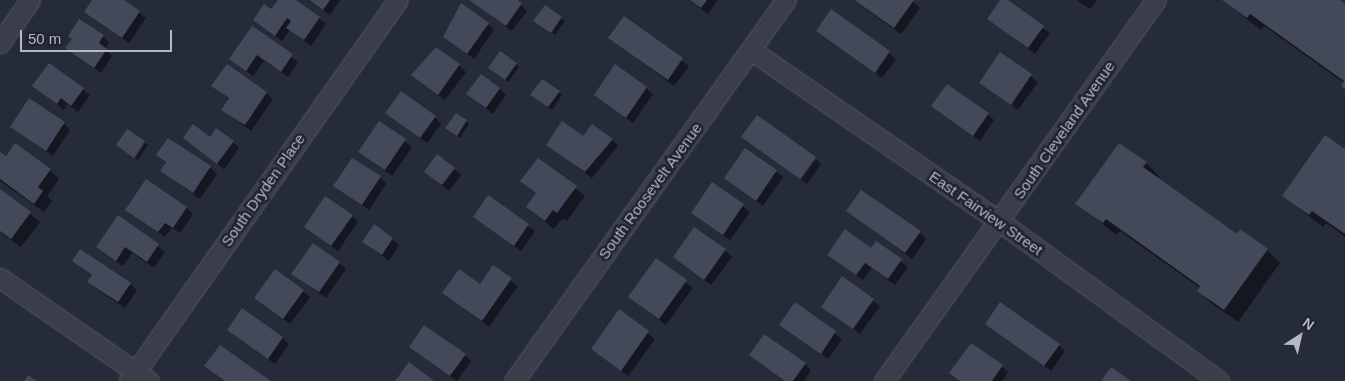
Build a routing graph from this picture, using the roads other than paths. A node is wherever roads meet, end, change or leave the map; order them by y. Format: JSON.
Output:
{"nodes":[{"id":1,"x":30,"y":0,"type":"edge"},
{"id":2,"x":398,"y":0,"type":"edge"},
{"id":3,"x":786,"y":0,"type":"edge"},
{"id":4,"x":1156,"y":0,"type":"edge"},
{"id":5,"x":0,"y":43,"type":"edge"},
{"id":6,"x":751,"y":50,"type":"junction"},
{"id":7,"x":999,"y":221,"type":"junction"},
{"id":8,"x":0,"y":278,"type":"edge"},
{"id":9,"x":138,"y":378,"type":"edge"},
{"id":10,"x":514,"y":381,"type":"edge"},
{"id":11,"x":884,"y":381,"type":"edge"},
{"id":12,"x":1219,"y":381,"type":"edge"}],
"edges":[{"from":1,"to":5,"type":"street"},
{"from":2,"to":9,"type":"street","name":"South Dryden Place"},
{"from":3,"to":6,"type":"street","name":"South Roosevelt Avenue"},
{"from":4,"to":7,"type":"street","name":"South Cleveland Avenue"},
{"from":6,"to":7,"type":"street","name":"East Fairview Street"},
{"from":6,"to":10,"type":"street","name":"South Roosevelt Avenue"},
{"from":7,"to":11,"type":"street","name":"South Cleveland Avenue"},
{"from":7,"to":12,"type":"street","name":"East Fairview Street"},
{"from":8,"to":9,"type":"street"}]}
